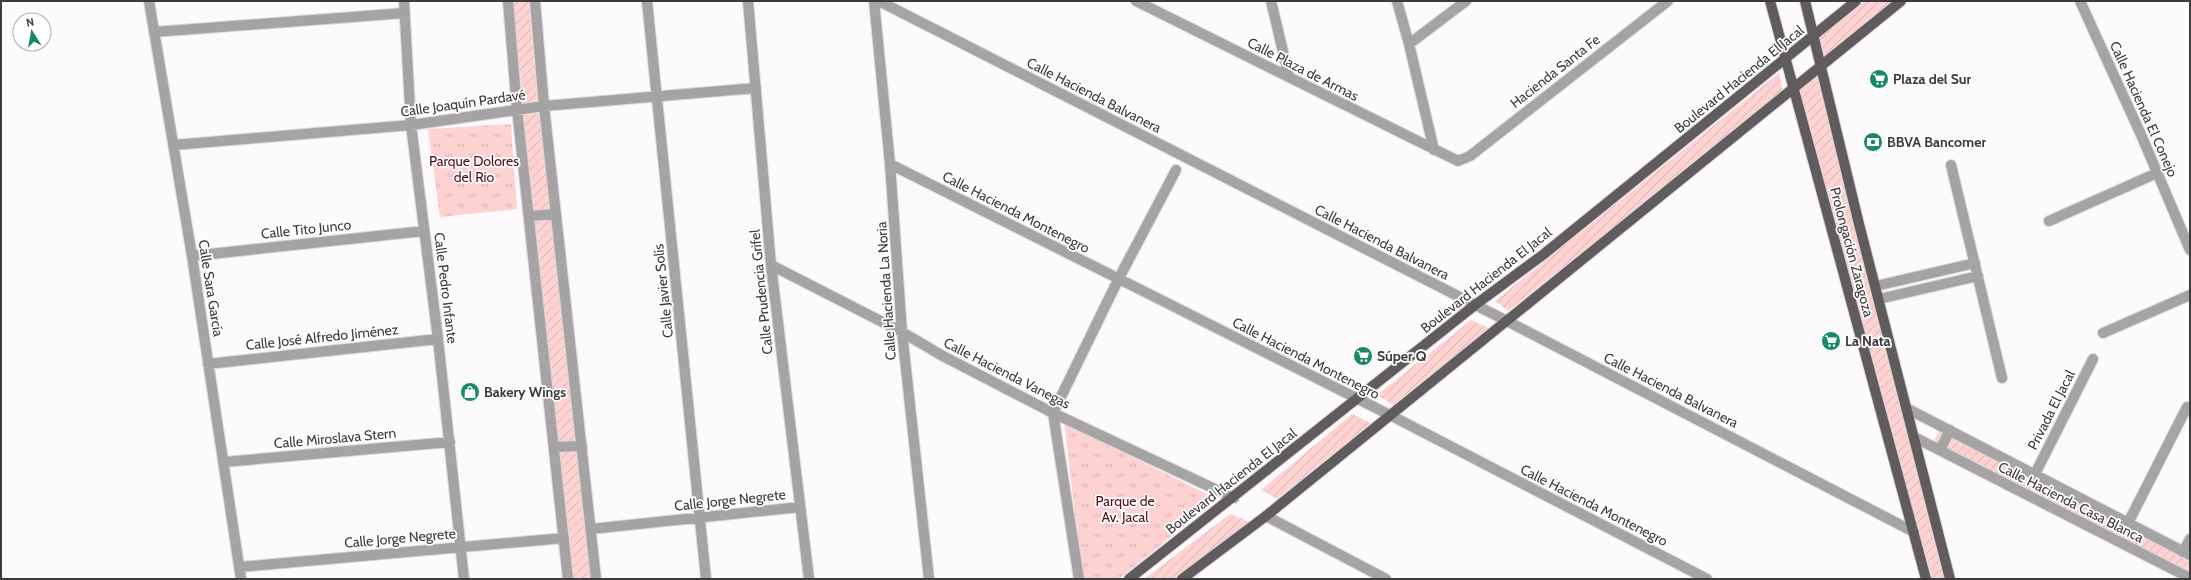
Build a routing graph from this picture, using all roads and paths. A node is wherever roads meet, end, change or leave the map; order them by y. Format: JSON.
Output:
{"nodes":[{"id":1,"x":149,"y":1,"type":"edge"},
{"id":2,"x":404,"y":1,"type":"edge"},
{"id":3,"x":508,"y":1,"type":"edge"},
{"id":4,"x":535,"y":1,"type":"edge"},
{"id":5,"x":647,"y":1,"type":"edge"},
{"id":6,"x":748,"y":1,"type":"edge"},
{"id":7,"x":874,"y":1,"type":"edge"},
{"id":8,"x":879,"y":1,"type":"edge"},
{"id":9,"x":1136,"y":1,"type":"edge"},
{"id":10,"x":1271,"y":1,"type":"edge"},
{"id":11,"x":1397,"y":1,"type":"edge"},
{"id":12,"x":1466,"y":1,"type":"edge"},
{"id":13,"x":1668,"y":1,"type":"edge"},
{"id":14,"x":1770,"y":1,"type":"edge"},
{"id":15,"x":1805,"y":1,"type":"edge"},
{"id":16,"x":1856,"y":1,"type":"edge"},
{"id":17,"x":1901,"y":1,"type":"edge"},
{"id":18,"x":2080,"y":1,"type":"edge"},
{"id":19,"x":405,"y":13,"type":"junction"},
{"id":20,"x":154,"y":32,"type":"junction"},
{"id":21,"x":1814,"y":36,"type":"junction"},
{"id":22,"x":1409,"y":44,"type":"junction"},
{"id":23,"x":1785,"y":59,"type":"junction"},
{"id":24,"x":1821,"y":67,"type":"junction"},
{"id":25,"x":1289,"y":77,"type":"junction"},
{"id":26,"x":756,"y":88,"type":"junction"},
{"id":27,"x":1793,"y":90,"type":"junction"},
{"id":28,"x":657,"y":97,"type":"junction"},
{"id":29,"x":544,"y":106,"type":"junction"},
{"id":30,"x":517,"y":109,"type":"junction"},
{"id":31,"x":411,"y":124,"type":"junction"},
{"id":32,"x":174,"y":145,"type":"junction"},
{"id":33,"x":1434,"y":150,"type":"junction"},
{"id":34,"x":1458,"y":161,"type":"joint"},
{"id":35,"x":890,"y":164,"type":"junction"},
{"id":36,"x":1951,"y":165,"type":"dead end"},
{"id":37,"x":1176,"y":170,"type":"dead end"},
{"id":38,"x":2158,"y":173,"type":"junction"},
{"id":39,"x":556,"y":214,"type":"junction"},
{"id":40,"x":529,"y":216,"type":"junction"},
{"id":41,"x":2049,"y":220,"type":"dead end"},
{"id":42,"x":424,"y":231,"type":"junction"},
{"id":43,"x":2190,"y":250,"type":"edge"},
{"id":44,"x":192,"y":256,"type":"junction"},
{"id":45,"x":1975,"y":263,"type":"junction"},
{"id":46,"x":771,"y":265,"type":"junction"},
{"id":47,"x":1978,"y":276,"type":"junction"},
{"id":48,"x":1118,"y":280,"type":"junction"},
{"id":49,"x":1876,"y":286,"type":"junction"},
{"id":50,"x":2190,"y":296,"type":"edge"},
{"id":51,"x":1879,"y":299,"type":"junction"},
{"id":52,"x":1475,"y":305,"type":"junction"},
{"id":53,"x":1505,"y":320,"type":"junction"},
{"id":54,"x":902,"y":332,"type":"junction"},
{"id":55,"x":2103,"y":333,"type":"dead end"},
{"id":56,"x":438,"y":339,"type":"junction"},
{"id":57,"x":2093,"y":359,"type":"dead end"},
{"id":58,"x":208,"y":364,"type":"junction"},
{"id":59,"x":2002,"y":378,"type":"dead end"},
{"id":60,"x":1357,"y":399,"type":"junction"},
{"id":61,"x":2187,"y":407,"type":"dead end"},
{"id":62,"x":1906,"y":408,"type":"junction"},
{"id":63,"x":1053,"y":413,"type":"junction"},
{"id":64,"x":1390,"y":416,"type":"junction"},
{"id":65,"x":1950,"y":430,"type":"junction"},
{"id":66,"x":1914,"y":437,"type":"junction"},
{"id":67,"x":450,"y":442,"type":"junction"},
{"id":68,"x":582,"y":446,"type":"junction"},
{"id":69,"x":554,"y":447,"type":"junction"},
{"id":70,"x":1940,"y":450,"type":"junction"},
{"id":71,"x":224,"y":462,"type":"junction"},
{"id":72,"x":2034,"y":474,"type":"junction"},
{"id":73,"x":1234,"y":498,"type":"junction"},
{"id":74,"x":800,"y":507,"type":"junction"},
{"id":75,"x":1266,"y":516,"type":"junction"},
{"id":76,"x":700,"y":517,"type":"junction"},
{"id":77,"x":2128,"y":523,"type":"junction"},
{"id":78,"x":591,"y":529,"type":"junction"},
{"id":79,"x":1914,"y":532,"type":"junction"},
{"id":80,"x":564,"y":538,"type":"junction"},
{"id":81,"x":2190,"y":539,"type":"edge"},
{"id":82,"x":460,"y":547,"type":"junction"},
{"id":83,"x":2187,"y":553,"type":"edge"},
{"id":84,"x":239,"y":567,"type":"junction"},
{"id":85,"x":2190,"y":578,"type":"edge"},
{"id":86,"x":241,"y":579,"type":"edge"},
{"id":87,"x":464,"y":579,"type":"edge"},
{"id":88,"x":568,"y":579,"type":"edge"},
{"id":89,"x":596,"y":579,"type":"edge"},
{"id":90,"x":706,"y":579,"type":"edge"},
{"id":91,"x":809,"y":579,"type":"edge"},
{"id":92,"x":929,"y":579,"type":"edge"},
{"id":93,"x":1079,"y":579,"type":"edge"},
{"id":94,"x":1130,"y":579,"type":"edge"},
{"id":95,"x":1182,"y":579,"type":"edge"},
{"id":96,"x":1386,"y":579,"type":"edge"},
{"id":97,"x":1707,"y":579,"type":"edge"},
{"id":98,"x":1926,"y":579,"type":"edge"},
{"id":99,"x":1950,"y":579,"type":"edge"}],
"edges":[{"from":1,"to":20,"type":"street","name":"Calle Sara García"},
{"from":2,"to":19,"type":"street","name":"Calle Pedro Infante"},
{"from":3,"to":30,"type":"street"},
{"from":4,"to":29,"type":"street"},
{"from":5,"to":28,"type":"street","name":"Calle Javier Solís"},
{"from":6,"to":26,"type":"street","name":"Calle Prudencia Grifel"},
{"from":7,"to":35,"type":"street","name":"Calle Hacienda La Noria"},
{"from":8,"to":52,"type":"street","name":"Calle Hacienda Balvanera"},
{"from":9,"to":25,"type":"street","name":"Calle Plaza de Armas"},
{"from":10,"to":25,"type":"street"},
{"from":11,"to":22,"type":"street"},
{"from":12,"to":22,"type":"street"},
{"from":13,"to":34,"type":"street","name":"Hacienda Santa Fe"},
{"from":14,"to":23,"type":"main road","name":"Prolongación Zaragoza"},
{"from":15,"to":21,"type":"main road","name":"Prolongación Zaragoza"},
{"from":16,"to":21,"type":"main road","name":"Boulevard Hacienda El Jacal"},
{"from":17,"to":24,"type":"main road"},
{"from":18,"to":38,"type":"street","name":"Calle Hacienda El Conejo"},
{"from":19,"to":20,"type":"street"},
{"from":19,"to":31,"type":"street","name":"Calle Pedro Infante"},
{"from":20,"to":32,"type":"street","name":"Calle Sara García"},
{"from":21,"to":23,"type":"main road","name":"Boulevard Hacienda El Jacal"},
{"from":21,"to":24,"type":"main road","name":"Prolongación Zaragoza"},
{"from":22,"to":33,"type":"street"},
{"from":23,"to":27,"type":"main road","name":"Prolongación Zaragoza"},
{"from":23,"to":52,"type":"main road","name":"Boulevard Hacienda El Jacal"},
{"from":24,"to":27,"type":"main road"},
{"from":24,"to":49,"type":"main road","name":"Prolongación Zaragoza"},
{"from":25,"to":33,"type":"street","name":"Calle Plaza de Armas"},
{"from":26,"to":28,"type":"street","name":"Calle Joaquín Pardavé"},
{"from":26,"to":46,"type":"street","name":"Calle Prudencia Grifel"},
{"from":27,"to":53,"type":"main road"},
{"from":27,"to":79,"type":"main road","name":"Prolongación Zaragoza"},
{"from":28,"to":29,"type":"street","name":"Calle Joaquín Pardavé"},
{"from":28,"to":76,"type":"street","name":"Calle Javier Solís"},
{"from":29,"to":30,"type":"street","name":"Calle Joaquín Pardavé"},
{"from":29,"to":39,"type":"street"},
{"from":30,"to":31,"type":"street","name":"Calle Joaquín Pardavé"},
{"from":30,"to":40,"type":"street"},
{"from":31,"to":32,"type":"street","name":"Calle Joaquín Pardavé"},
{"from":31,"to":42,"type":"street","name":"Calle Pedro Infante"},
{"from":32,"to":44,"type":"street","name":"Calle Sara García"},
{"from":33,"to":34,"type":"street","name":"Calle Plaza de Armas"},
{"from":35,"to":48,"type":"street","name":"Calle Hacienda Montenegro"},
{"from":35,"to":54,"type":"street","name":"Calle Hacienda La Noria"},
{"from":36,"to":45,"type":"street"},
{"from":37,"to":48,"type":"street"},
{"from":38,"to":41,"type":"street"},
{"from":38,"to":43,"type":"street","name":"Calle Hacienda El Conejo"},
{"from":39,"to":40,"type":"street"},
{"from":39,"to":68,"type":"street"},
{"from":40,"to":69,"type":"street"},
{"from":42,"to":44,"type":"street","name":"Calle Tito Junco"},
{"from":42,"to":56,"type":"street","name":"Calle Pedro Infante"},
{"from":44,"to":58,"type":"street","name":"Calle Sara García"},
{"from":45,"to":47,"type":"street"},
{"from":45,"to":49,"type":"street"},
{"from":46,"to":54,"type":"street","name":"Calle Hacienda Vanegas"},
{"from":46,"to":74,"type":"street","name":"Calle Prudencia Grifel"},
{"from":47,"to":51,"type":"street"},
{"from":47,"to":59,"type":"street"},
{"from":48,"to":60,"type":"street","name":"Calle Hacienda Montenegro"},
{"from":48,"to":63,"type":"street"},
{"from":49,"to":51,"type":"main road","name":"Prolongación Zaragoza"},
{"from":50,"to":55,"type":"street"},
{"from":51,"to":62,"type":"main road","name":"Prolongación Zaragoza"},
{"from":52,"to":53,"type":"street","name":"Calle Hacienda Balvanera"},
{"from":52,"to":60,"type":"main road","name":"Boulevard Hacienda El Jacal"},
{"from":53,"to":64,"type":"main road"},
{"from":53,"to":79,"type":"street","name":"Calle Hacienda Balvanera"},
{"from":54,"to":63,"type":"street","name":"Calle Hacienda Vanegas"},
{"from":54,"to":92,"type":"street","name":"Calle Hacienda La Noria"},
{"from":56,"to":58,"type":"street","name":"Calle José Alfredo Jiménez"},
{"from":56,"to":67,"type":"street","name":"Calle Pedro Infante"},
{"from":57,"to":72,"type":"street","name":"Privada El Jacal"},
{"from":58,"to":71,"type":"street","name":"Calle Sara García"},
{"from":60,"to":64,"type":"street","name":"Calle Hacienda Montenegro"},
{"from":60,"to":73,"type":"main road","name":"Boulevard Hacienda El Jacal"},
{"from":61,"to":77,"type":"street"},
{"from":62,"to":65,"type":"street","name":"Calle Hacienda Casa Blanca"},
{"from":62,"to":66,"type":"main road","name":"Prolongación Zaragoza"},
{"from":63,"to":73,"type":"street","name":"Calle Hacienda Vanegas"},
{"from":63,"to":93,"type":"street"},
{"from":64,"to":75,"type":"main road"},
{"from":64,"to":97,"type":"street","name":"Calle Hacienda Montenegro"},
{"from":65,"to":70,"type":"street"},
{"from":65,"to":72,"type":"street","name":"Calle Hacienda Casa Blanca"},
{"from":66,"to":70,"type":"street","name":"Calle Hacienda Casa Blanca"},
{"from":66,"to":99,"type":"main road","name":"Prolongación Zaragoza"},
{"from":67,"to":71,"type":"street","name":"Calle Miroslava Stern"},
{"from":67,"to":82,"type":"street","name":"Calle Pedro Infante"},
{"from":68,"to":69,"type":"street"},
{"from":68,"to":78,"type":"street"},
{"from":69,"to":80,"type":"street"},
{"from":70,"to":85,"type":"street","name":"Calle Hacienda Casa Blanca"},
{"from":71,"to":84,"type":"street","name":"Calle Sara García"},
{"from":72,"to":77,"type":"street","name":"Calle Hacienda Casa Blanca"},
{"from":73,"to":94,"type":"main road","name":"Boulevard Hacienda El Jacal"},
{"from":74,"to":76,"type":"street","name":"Calle Jorge Negrete"},
{"from":74,"to":91,"type":"street","name":"Calle Prudencia Grifel"},
{"from":75,"to":95,"type":"main road"},
{"from":75,"to":96,"type":"street"},
{"from":76,"to":78,"type":"street","name":"Calle Jorge Negrete"},
{"from":76,"to":90,"type":"street","name":"Calle Javier Solís"},
{"from":77,"to":83,"type":"street","name":"Calle Hacienda Casa Blanca"},
{"from":78,"to":89,"type":"street"},
{"from":79,"to":98,"type":"main road","name":"Prolongación Zaragoza"},
{"from":80,"to":82,"type":"street","name":"Calle Jorge Negrete"},
{"from":80,"to":88,"type":"street"},
{"from":81,"to":83,"type":"street"},
{"from":82,"to":84,"type":"street","name":"Calle Jorge Negrete"},
{"from":82,"to":87,"type":"street","name":"Calle Pedro Infante"},
{"from":84,"to":86,"type":"street","name":"Calle Sara García"}]}
